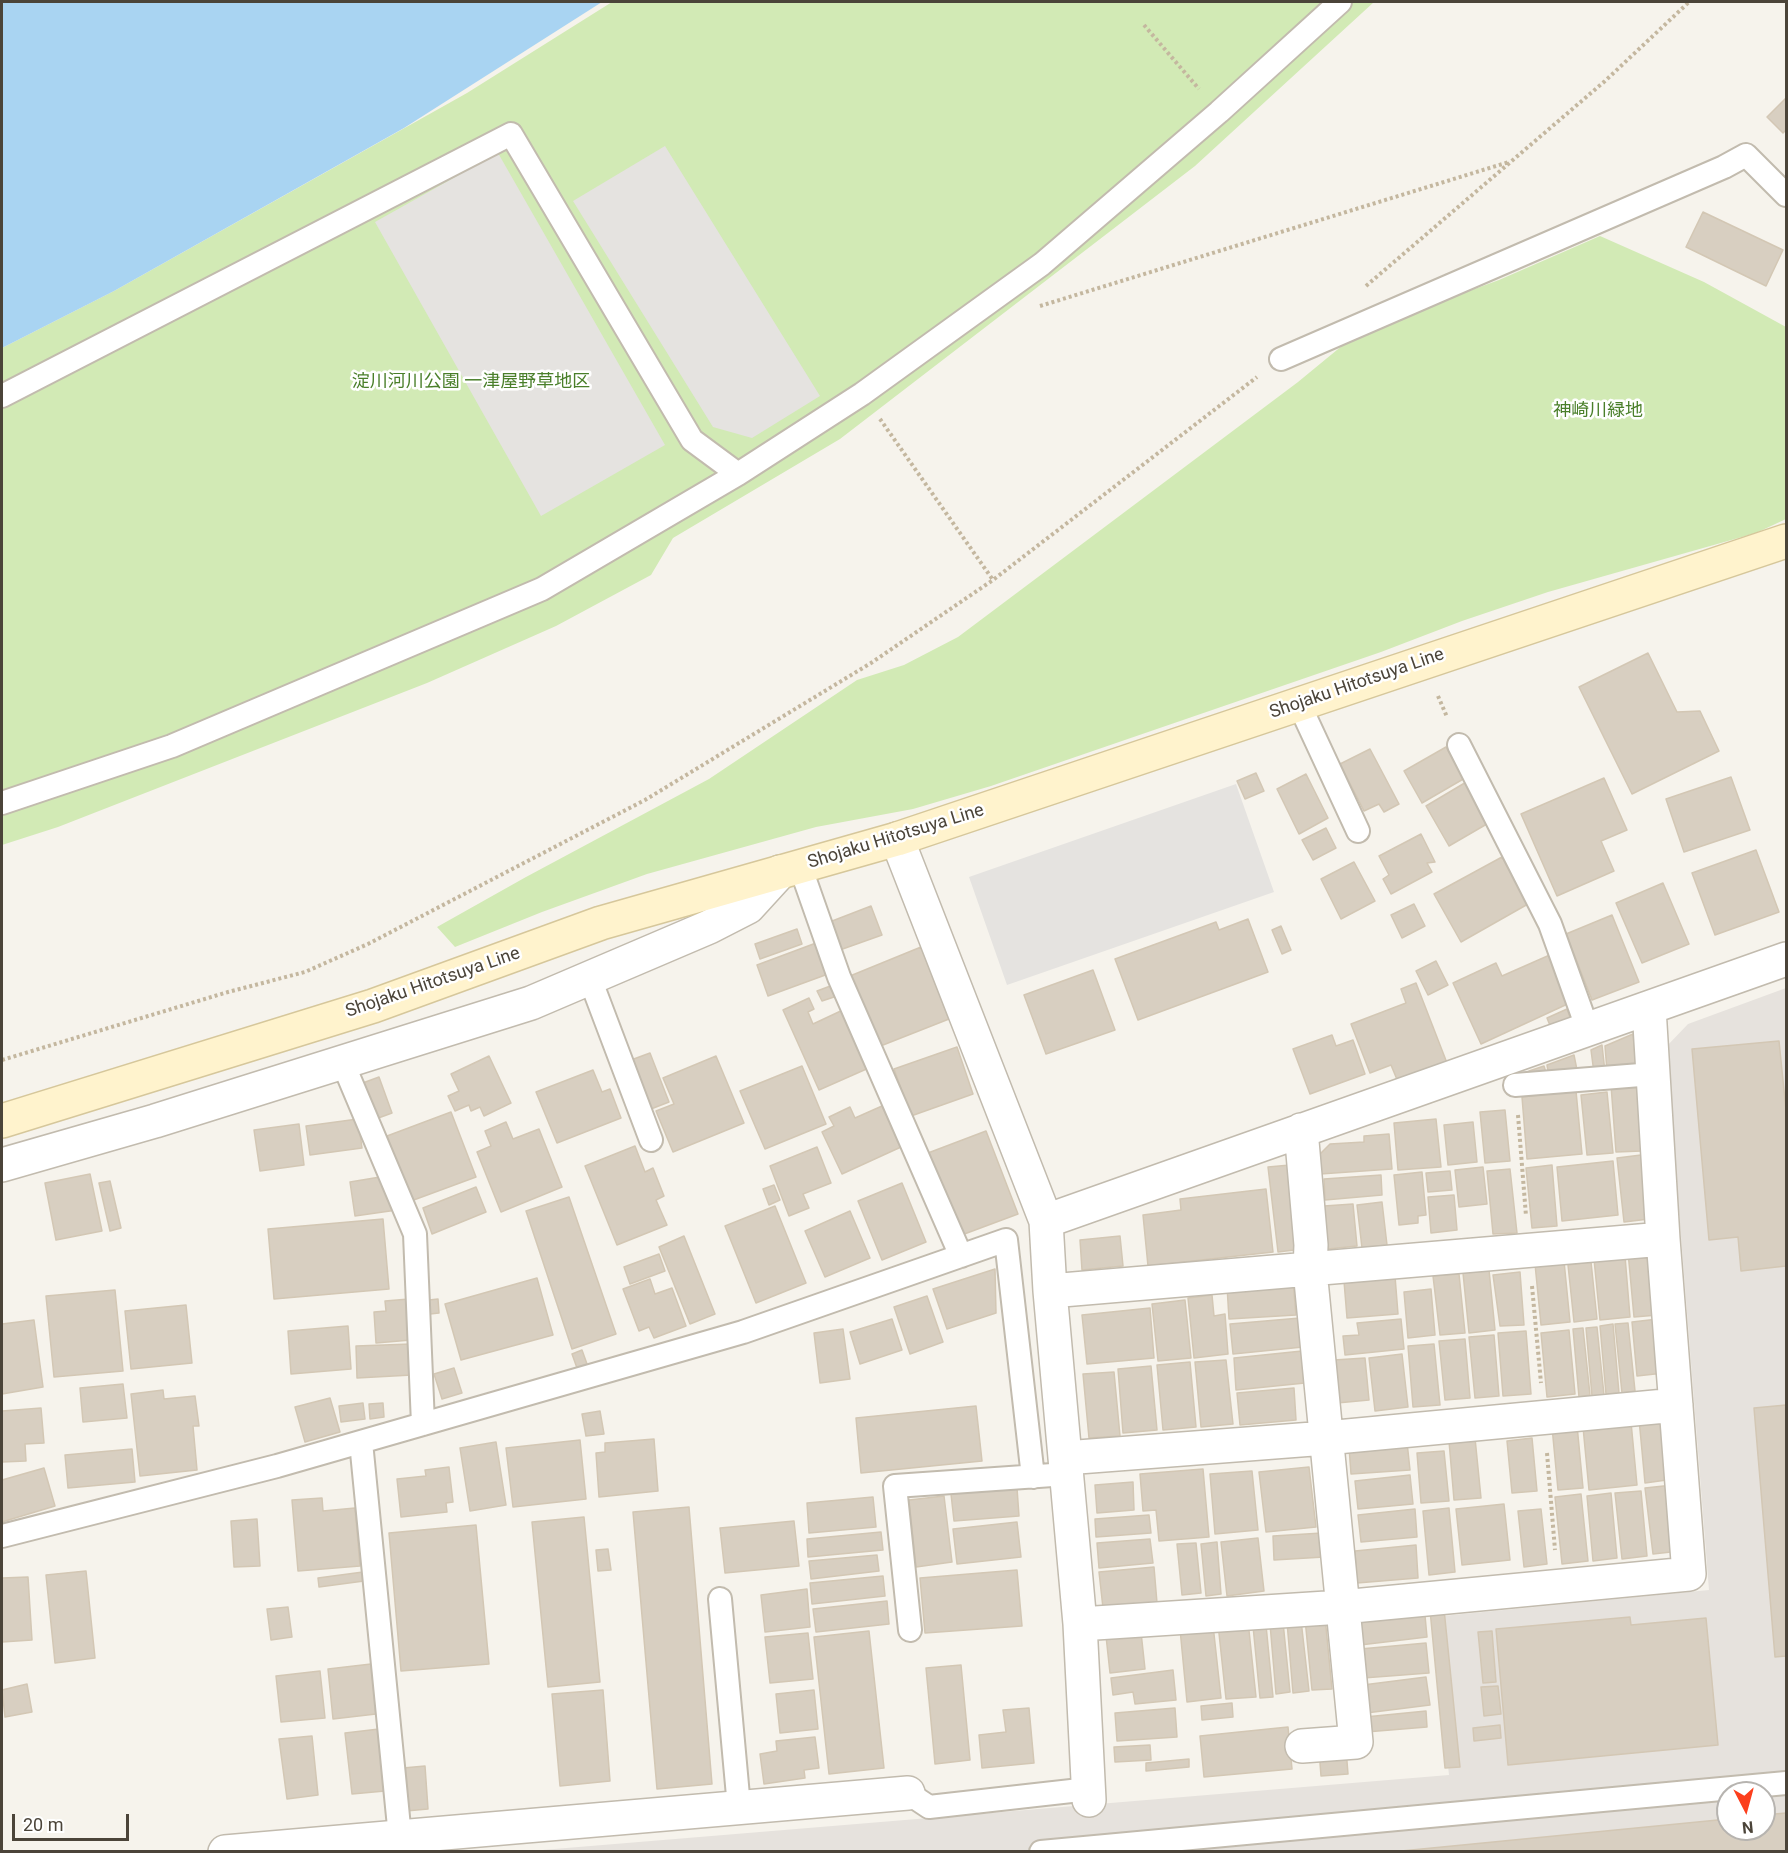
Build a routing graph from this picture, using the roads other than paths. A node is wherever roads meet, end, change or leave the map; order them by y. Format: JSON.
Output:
{"nodes":[{"id":1,"x":1340,"y":2,"type":"edge"},
{"id":2,"x":1786,"y":195,"type":"edge"},
{"id":3,"x":1281,"y":359,"type":"road end"},
{"id":4,"x":2,"y":396,"type":"edge"},
{"id":5,"x":738,"y":474,"type":"junction"},
{"id":6,"x":1786,"y":540,"type":"edge"},
{"id":7,"x":1299,"y":704,"type":"junction"},
{"id":8,"x":1459,"y":745,"type":"road end"},
{"id":9,"x":2,"y":803,"type":"edge"},
{"id":10,"x":1358,"y":831,"type":"dead end"},
{"id":11,"x":897,"y":839,"type":"junction"},
{"id":12,"x":790,"y":869,"type":"junction"},
{"id":13,"x":1786,"y":959,"type":"edge"},
{"id":14,"x":590,"y":976,"type":"junction"},
{"id":15,"x":1649,"y":1008,"type":"junction"},
{"id":16,"x":1588,"y":1030,"type":"junction"},
{"id":17,"x":342,"y":1061,"type":"junction"},
{"id":18,"x":1653,"y":1074,"type":"junction"},
{"id":19,"x":1515,"y":1085,"type":"road end"},
{"id":20,"x":2,"y":1121,"type":"edge"},
{"id":21,"x":1301,"y":1130,"type":"junction"},
{"id":22,"x":651,"y":1140,"type":"dead end"},
{"id":23,"x":2,"y":1165,"type":"edge"},
{"id":24,"x":1046,"y":1221,"type":"junction"},
{"id":25,"x":1663,"y":1239,"type":"junction"},
{"id":26,"x":961,"y":1256,"type":"junction"},
{"id":27,"x":1310,"y":1270,"type":"junction"},
{"id":28,"x":1050,"y":1291,"type":"junction"},
{"id":29,"x":1676,"y":1405,"type":"junction"},
{"id":30,"x":423,"y":1424,"type":"junction"},
{"id":31,"x":1326,"y":1438,"type":"junction"},
{"id":32,"x":362,"y":1442,"type":"junction"},
{"id":33,"x":1066,"y":1466,"type":"junction"},
{"id":34,"x":1033,"y":1477,"type":"junction"},
{"id":35,"x":2,"y":1536,"type":"edge"},
{"id":36,"x":720,"y":1599,"type":"dead end"},
{"id":37,"x":1342,"y":1607,"type":"junction"},
{"id":38,"x":1080,"y":1624,"type":"junction"},
{"id":39,"x":910,"y":1630,"type":"dead end"},
{"id":40,"x":1302,"y":1746,"type":"dead end"},
{"id":41,"x":1786,"y":1783,"type":"edge"},
{"id":42,"x":908,"y":1793,"type":"joint"},
{"id":43,"x":1089,"y":1794,"type":"joint"},
{"id":44,"x":739,"y":1808,"type":"junction"},
{"id":45,"x":400,"y":1837,"type":"junction"},
{"id":46,"x":1098,"y":1849,"type":"edge"},
{"id":47,"x":225,"y":1851,"type":"edge"},
{"id":48,"x":1041,"y":1851,"type":"edge"}],
"edges":[{"from":1,"to":5,"type":"lane"},
{"from":2,"to":3,"type":"lane"},
{"from":4,"to":5,"type":"lane"},
{"from":5,"to":9,"type":"lane"},
{"from":6,"to":7,"type":"main road","name":"Shojaku Hitotsuya Line"},
{"from":7,"to":10,"type":"lane"},
{"from":7,"to":11,"type":"main road","name":"Shojaku Hitotsuya Line"},
{"from":8,"to":16,"type":"lane"},
{"from":11,"to":12,"type":"main road","name":"Shojaku Hitotsuya Line"},
{"from":11,"to":24,"type":"street"},
{"from":12,"to":14,"type":"street"},
{"from":12,"to":20,"type":"main road","name":"Shojaku Hitotsuya Line"},
{"from":12,"to":26,"type":"lane"},
{"from":13,"to":15,"type":"street"},
{"from":14,"to":17,"type":"street"},
{"from":14,"to":22,"type":"lane"},
{"from":15,"to":16,"type":"street"},
{"from":15,"to":18,"type":"street"},
{"from":16,"to":21,"type":"street"},
{"from":17,"to":23,"type":"street"},
{"from":17,"to":30,"type":"lane"},
{"from":18,"to":19,"type":"lane"},
{"from":18,"to":25,"type":"street"},
{"from":21,"to":24,"type":"street"},
{"from":21,"to":27,"type":"street"},
{"from":24,"to":28,"type":"street"},
{"from":25,"to":27,"type":"street"},
{"from":25,"to":29,"type":"street"},
{"from":26,"to":30,"type":"lane"},
{"from":26,"to":34,"type":"lane"},
{"from":27,"to":28,"type":"street"},
{"from":27,"to":31,"type":"street"},
{"from":28,"to":33,"type":"street"},
{"from":29,"to":31,"type":"street"},
{"from":29,"to":37,"type":"street"},
{"from":30,"to":32,"type":"lane"},
{"from":31,"to":33,"type":"street"},
{"from":31,"to":37,"type":"street"},
{"from":32,"to":35,"type":"lane"},
{"from":32,"to":45,"type":"lane"},
{"from":33,"to":34,"type":"lane"},
{"from":33,"to":38,"type":"street"},
{"from":34,"to":39,"type":"lane"},
{"from":36,"to":44,"type":"lane"},
{"from":37,"to":38,"type":"street"},
{"from":37,"to":40,"type":"street"},
{"from":38,"to":43,"type":"street"},
{"from":41,"to":46,"type":"lane"},
{"from":42,"to":43,"type":"lane"},
{"from":42,"to":44,"type":"street"},
{"from":44,"to":45,"type":"street"},
{"from":45,"to":47,"type":"street"},
{"from":46,"to":48,"type":"lane"}]}
